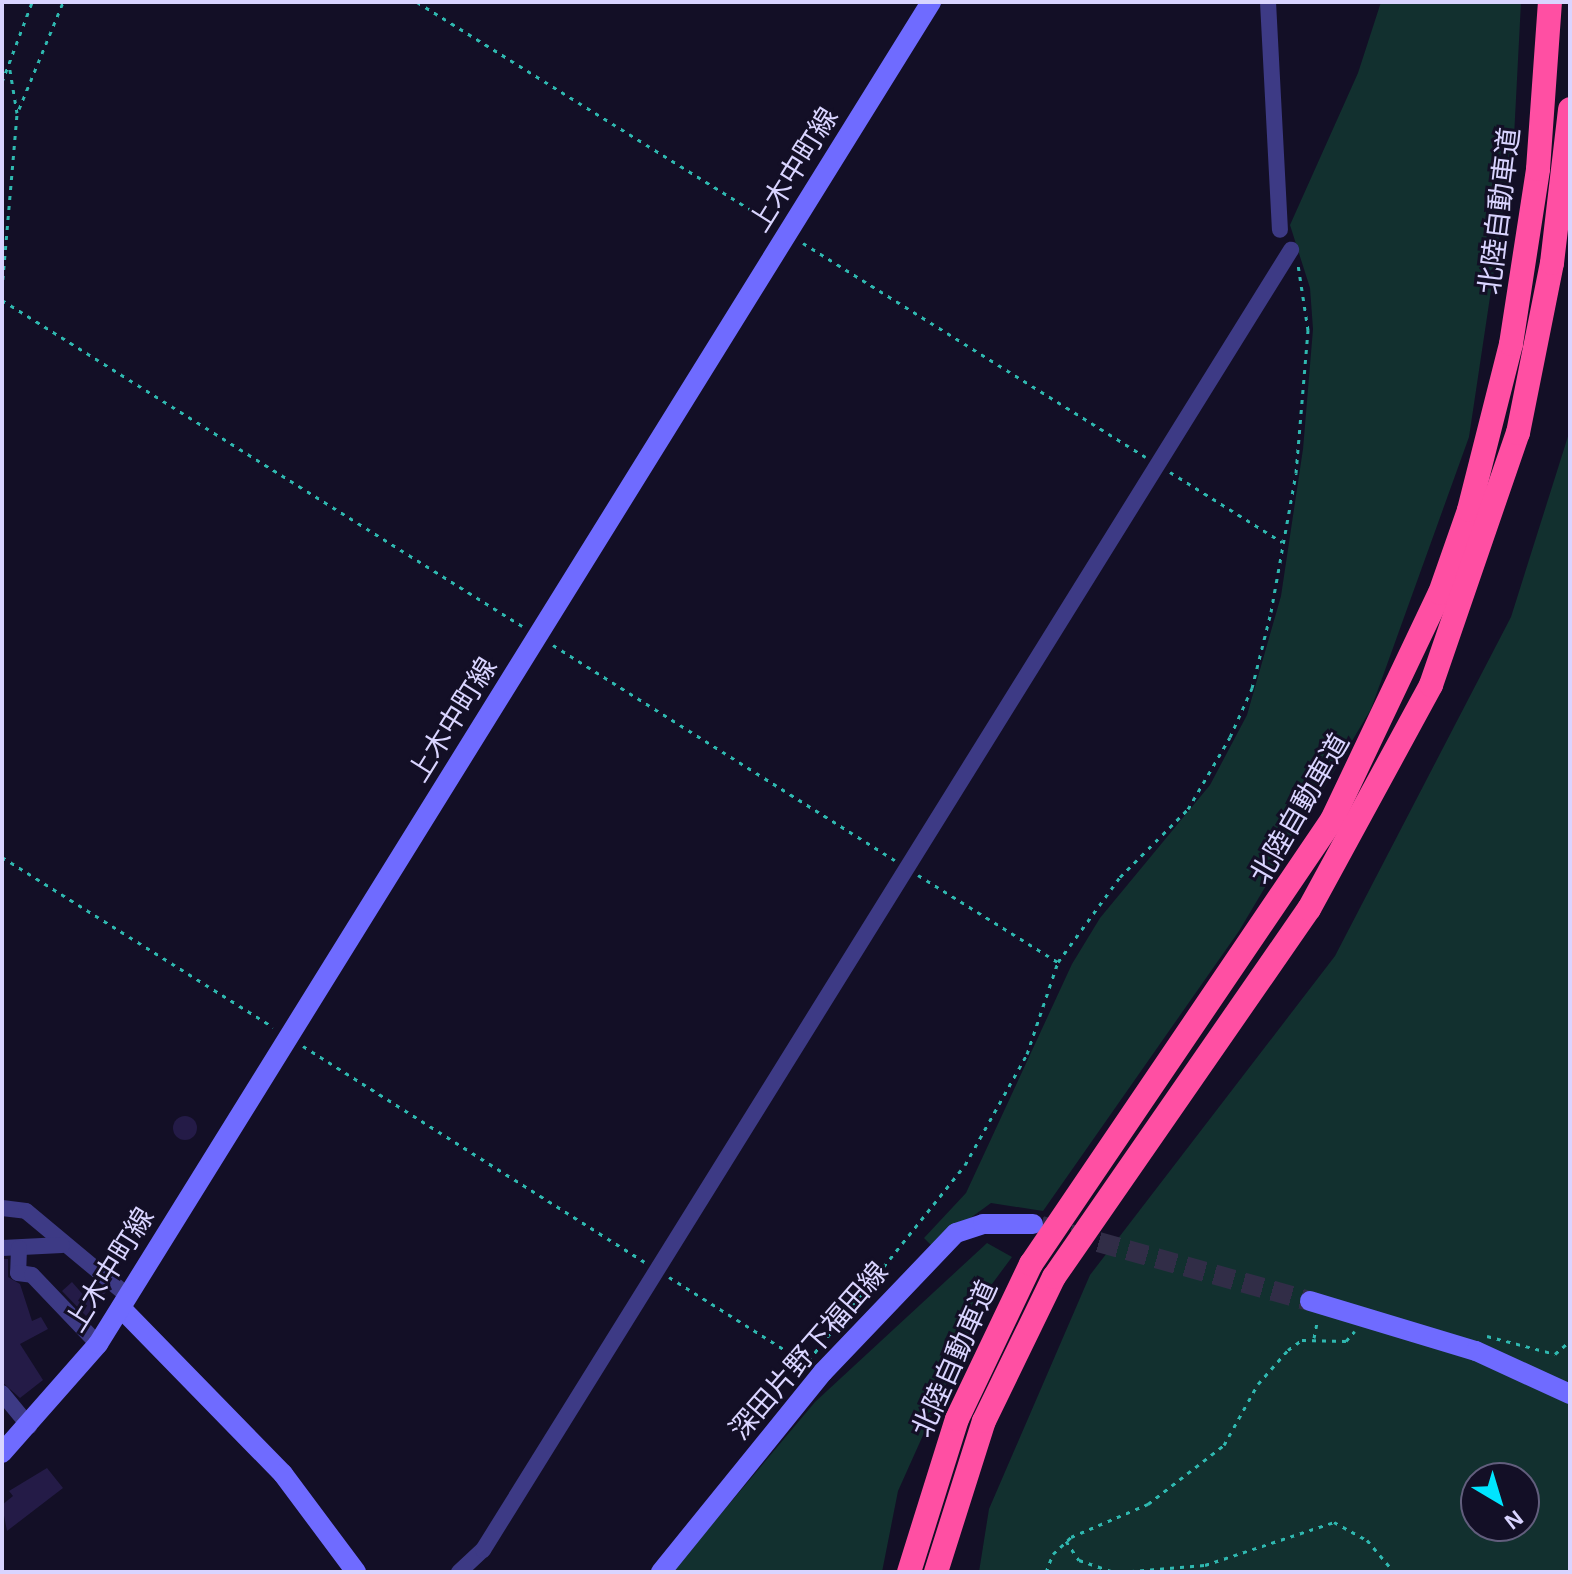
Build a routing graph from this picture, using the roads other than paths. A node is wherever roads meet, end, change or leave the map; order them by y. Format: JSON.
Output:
{"nodes":[{"id":1,"x":931,"y":2,"type":"edge"},
{"id":2,"x":1268,"y":2,"type":"edge"},
{"id":3,"x":1550,"y":2,"type":"edge"},
{"id":4,"x":1570,"y":109,"type":"edge"},
{"id":5,"x":1280,"y":230,"type":"dead end"},
{"id":6,"x":1291,"y":250,"type":"road end"},
{"id":7,"x":2,"y":1208,"type":"edge"},
{"id":8,"x":1033,"y":1224,"type":"tunnel mouth"},
{"id":9,"x":62,"y":1245,"type":"junction"},
{"id":10,"x":2,"y":1248,"type":"edge"},
{"id":11,"x":19,"y":1248,"type":"junction"},
{"id":12,"x":1310,"y":1301,"type":"tunnel mouth"},
{"id":13,"x":124,"y":1302,"type":"junction"},
{"id":14,"x":98,"y":1344,"type":"junction"},
{"id":15,"x":2,"y":1393,"type":"edge"},
{"id":16,"x":1570,"y":1394,"type":"edge"},
{"id":17,"x":29,"y":1426,"type":"junction"},
{"id":18,"x":2,"y":1453,"type":"edge"},
{"id":19,"x":356,"y":1572,"type":"edge"},
{"id":20,"x":459,"y":1572,"type":"edge"},
{"id":21,"x":661,"y":1572,"type":"edge"},
{"id":22,"x":909,"y":1572,"type":"edge"},
{"id":23,"x":936,"y":1572,"type":"edge"}],
"edges":[{"from":1,"to":13,"type":"main road","name":"上木中町線"},
{"from":2,"to":5,"type":"street"},
{"from":3,"to":22,"type":"highway","name":"北陸自動車道"},
{"from":4,"to":23,"type":"highway","name":"北陸自動車道"},
{"from":6,"to":20,"type":"street"},
{"from":7,"to":9,"type":"street"},
{"from":8,"to":21,"type":"main road","name":"深田片野下福田線"},
{"from":9,"to":11,"type":"street"},
{"from":9,"to":13,"type":"street"},
{"from":10,"to":11,"type":"street"},
{"from":11,"to":14,"type":"street"},
{"from":12,"to":16,"type":"main road"},
{"from":13,"to":14,"type":"main road","name":"上木中町線"},
{"from":13,"to":19,"type":"main road"},
{"from":14,"to":17,"type":"main road","name":"上木中町線"},
{"from":15,"to":17,"type":"street"},
{"from":17,"to":18,"type":"main road","name":"上木中町線"}]}
